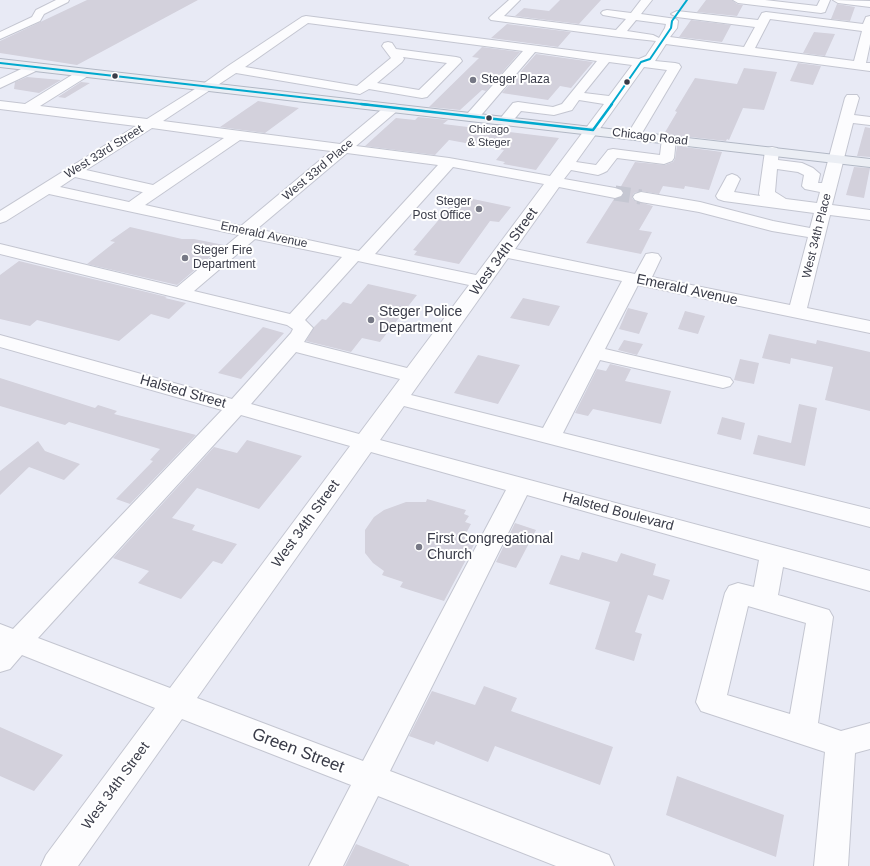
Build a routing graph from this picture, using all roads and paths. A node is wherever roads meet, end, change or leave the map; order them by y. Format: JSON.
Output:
{"nodes":[{"id":1,"x":64,"y":0,"type":"edge"},
{"id":2,"x":515,"y":0,"type":"edge"},
{"id":3,"x":738,"y":0,"type":"edge"},
{"id":4,"x":825,"y":0,"type":"edge"},
{"id":5,"x":838,"y":0,"type":"edge"},
{"id":6,"x":629,"y":1,"type":"edge"},
{"id":7,"x":646,"y":1,"type":"edge"},
{"id":8,"x":772,"y":2,"type":"edge"},
{"id":9,"x":870,"y":4,"type":"edge"},
{"id":10,"x":812,"y":9,"type":"junction"},
{"id":11,"x":679,"y":11,"type":"edge"},
{"id":12,"x":634,"y":16,"type":"junction"},
{"id":13,"x":764,"y":20,"type":"junction"},
{"id":14,"x":807,"y":20,"type":"junction"},
{"id":15,"x":869,"y":23,"type":"edge"},
{"id":16,"x":591,"y":30,"type":"junction"},
{"id":17,"x":402,"y":31,"type":"junction"},
{"id":18,"x":619,"y":34,"type":"junction"},
{"id":19,"x":0,"y":36,"type":"edge"},
{"id":20,"x":658,"y":39,"type":"junction"},
{"id":21,"x":532,"y":48,"type":"junction"},
{"id":22,"x":748,"y":51,"type":"junction"},
{"id":23,"x":393,"y":52,"type":"junction"},
{"id":24,"x":606,"y":58,"type":"junction"},
{"id":25,"x":641,"y":62,"type":"junction"},
{"id":26,"x":0,"y":63,"type":"edge"},
{"id":27,"x":34,"y":67,"type":"junction"},
{"id":28,"x":864,"y":67,"type":"edge"},
{"id":29,"x":232,"y":69,"type":"junction"},
{"id":30,"x":84,"y":73,"type":"junction"},
{"id":31,"x":0,"y":84,"type":"edge"},
{"id":32,"x":208,"y":87,"type":"junction"},
{"id":33,"x":363,"y":87,"type":"junction"},
{"id":34,"x":575,"y":96,"type":"junction"},
{"id":35,"x":852,"y":98,"type":"dead end"},
{"id":36,"x":345,"y":102,"type":"junction"},
{"id":37,"x":0,"y":105,"type":"edge"},
{"id":38,"x":28,"y":108,"type":"junction"},
{"id":39,"x":392,"y":108,"type":"junction"},
{"id":40,"x":624,"y":109,"type":"junction"},
{"id":41,"x":472,"y":117,"type":"junction"},
{"id":42,"x":846,"y":118,"type":"junction"},
{"id":43,"x":506,"y":120,"type":"junction"},
{"id":44,"x":870,"y":121,"type":"edge"},
{"id":45,"x":149,"y":124,"type":"junction"},
{"id":46,"x":593,"y":130,"type":"junction"},
{"id":47,"x":237,"y":135,"type":"junction"},
{"id":48,"x":634,"y":135,"type":"junction"},
{"id":49,"x":669,"y":139,"type":"junction"},
{"id":50,"x":344,"y":149,"type":"junction"},
{"id":51,"x":772,"y":158,"type":"junction"},
{"id":52,"x":836,"y":159,"type":"junction"},
{"id":53,"x":449,"y":162,"type":"junction"},
{"id":54,"x":870,"y":163,"type":"edge"},
{"id":55,"x":72,"y":172,"type":"junction"},
{"id":56,"x":561,"y":174,"type":"junction"},
{"id":57,"x":732,"y":179,"type":"dead end"},
{"id":58,"x":46,"y":189,"type":"junction"},
{"id":59,"x":828,"y":189,"type":"junction"},
{"id":60,"x":152,"y":193,"type":"junction"},
{"id":61,"x":615,"y":193,"type":"tunnel mouth"},
{"id":62,"x":641,"y":197,"type":"tunnel mouth"},
{"id":63,"x":782,"y":204,"type":"junction"},
{"id":64,"x":132,"y":208,"type":"junction"},
{"id":65,"x":823,"y":210,"type":"junction"},
{"id":66,"x":870,"y":215,"type":"edge"},
{"id":67,"x":0,"y":218,"type":"edge"},
{"id":68,"x":248,"y":232,"type":"junction"},
{"id":69,"x":817,"y":234,"type":"junction"},
{"id":70,"x":0,"y":249,"type":"edge"},
{"id":71,"x":504,"y":252,"type":"junction"},
{"id":72,"x":358,"y":256,"type":"junction"},
{"id":73,"x":652,"y":258,"type":"dead end"},
{"id":74,"x":636,"y":280,"type":"junction"},
{"id":75,"x":482,"y":282,"type":"junction"},
{"id":76,"x":181,"y":293,"type":"junction"},
{"id":77,"x":797,"y":312,"type":"junction"},
{"id":78,"x":294,"y":321,"type":"junction"},
{"id":79,"x":870,"y":327,"type":"edge"},
{"id":80,"x":0,"y":341,"type":"edge"},
{"id":81,"x":291,"y":344,"type":"junction"},
{"id":82,"x":593,"y":352,"type":"junction"},
{"id":83,"x":414,"y":376,"type":"junction"},
{"id":84,"x":723,"y":382,"type":"dead end"},
{"id":85,"x":398,"y":398,"type":"junction"},
{"id":86,"x":237,"y":407,"type":"junction"},
{"id":87,"x":550,"y":436,"type":"junction"},
{"id":88,"x":365,"y":443,"type":"junction"},
{"id":89,"x":520,"y":485,"type":"junction"},
{"id":90,"x":870,"y":518,"type":"edge"},
{"id":91,"x":773,"y":554,"type":"junction"},
{"id":92,"x":870,"y":581,"type":"edge"},
{"id":93,"x":764,"y":601,"type":"junction"},
{"id":94,"x":6,"y":646,"type":"edge"},
{"id":95,"x":176,"y":704,"type":"junction"},
{"id":96,"x":802,"y":731,"type":"junction"},
{"id":97,"x":870,"y":736,"type":"edge"},
{"id":98,"x":841,"y":744,"type":"junction"},
{"id":99,"x":370,"y":779,"type":"junction"},
{"id":100,"x":58,"y":866,"type":"edge"},
{"id":101,"x":326,"y":866,"type":"edge"},
{"id":102,"x":597,"y":866,"type":"edge"},
{"id":103,"x":831,"y":866,"type":"edge"}],
"edges":[{"from":1,"to":19,"type":"street"},
{"from":2,"to":16,"type":"street"},
{"from":3,"to":8,"type":"street"},
{"from":4,"to":10,"type":"street"},
{"from":5,"to":9,"type":"street"},
{"from":6,"to":7,"type":"street"},
{"from":7,"to":11,"type":"street"},
{"from":7,"to":12,"type":"street"},
{"from":8,"to":10,"type":"street"},
{"from":8,"to":13,"type":"street"},
{"from":10,"to":14,"type":"street"},
{"from":11,"to":12,"type":"street"},
{"from":11,"to":13,"type":"street"},
{"from":11,"to":20,"type":"street"},
{"from":12,"to":16,"type":"street"},
{"from":12,"to":18,"type":"street"},
{"from":13,"to":14,"type":"street"},
{"from":13,"to":22,"type":"street"},
{"from":14,"to":15,"type":"street"},
{"from":15,"to":28,"type":"street"},
{"from":16,"to":18,"type":"street"},
{"from":17,"to":21,"type":"street","name":"West 33rd Street"},
{"from":17,"to":23,"type":"street"},
{"from":17,"to":29,"type":"street","name":"West 33rd Street"},
{"from":18,"to":20,"type":"street"},
{"from":20,"to":22,"type":"street"},
{"from":20,"to":25,"type":"street"},
{"from":21,"to":24,"type":"street","name":"West 33rd Street"},
{"from":21,"to":41,"type":"street"},
{"from":22,"to":28,"type":"street"},
{"from":23,"to":33,"type":"street"},
{"from":23,"to":33,"type":"street"},
{"from":24,"to":25,"type":"street","name":"West 33rd Street"},
{"from":24,"to":34,"type":"street"},
{"from":25,"to":40,"type":"street"},
{"from":25,"to":40,"type":"street","name":"West 33rd Street"},
{"from":26,"to":27,"type":"main road","name":"Chicago Road"},
{"from":27,"to":30,"type":"main road","name":"Chicago Road"},
{"from":27,"to":31,"type":"street"},
{"from":29,"to":32,"type":"street","name":"West 33rd Street"},
{"from":29,"to":33,"type":"street"},
{"from":30,"to":32,"type":"main road","name":"Chicago Road"},
{"from":30,"to":38,"type":"street"},
{"from":32,"to":36,"type":"main road","name":"Chicago Road"},
{"from":32,"to":45,"type":"street","name":"West 33rd Street"},
{"from":33,"to":36,"type":"street"},
{"from":34,"to":40,"type":"street"},
{"from":34,"to":43,"type":"street"},
{"from":35,"to":42,"type":"street","name":"West 34th Place"},
{"from":36,"to":39,"type":"main road","name":"Chicago Road"},
{"from":37,"to":38,"type":"street"},
{"from":38,"to":45,"type":"street"},
{"from":39,"to":41,"type":"main road","name":"Chicago Road"},
{"from":39,"to":50,"type":"street","name":"West 33rd Place"},
{"from":40,"to":46,"type":"street","name":"West 34th Street"},
{"from":40,"to":48,"type":"street"},
{"from":41,"to":43,"type":"main road","name":"Chicago Road"},
{"from":42,"to":44,"type":"street"},
{"from":42,"to":52,"type":"street","name":"West 34th Place"},
{"from":43,"to":46,"type":"main road","name":"Chicago Road"},
{"from":45,"to":47,"type":"street"},
{"from":45,"to":55,"type":"street","name":"West 33rd Street"},
{"from":46,"to":48,"type":"main road","name":"Chicago Road"},
{"from":46,"to":56,"type":"street","name":"West 34th Street"},
{"from":47,"to":50,"type":"street"},
{"from":47,"to":60,"type":"street"},
{"from":48,"to":49,"type":"main road","name":"Chicago Road"},
{"from":49,"to":51,"type":"main road","name":"Chicago Road"},
{"from":49,"to":56,"type":"street"},
{"from":50,"to":53,"type":"street"},
{"from":50,"to":68,"type":"street","name":"West 33rd Place"},
{"from":51,"to":52,"type":"main road","name":"Chicago Road"},
{"from":51,"to":59,"type":"street"},
{"from":51,"to":63,"type":"street"},
{"from":52,"to":54,"type":"main road","name":"Chicago Road"},
{"from":52,"to":59,"type":"street","name":"West 34th Place"},
{"from":53,"to":56,"type":"street"},
{"from":53,"to":72,"type":"street"},
{"from":55,"to":58,"type":"street","name":"West 33rd Street"},
{"from":55,"to":60,"type":"street"},
{"from":56,"to":61,"type":"street"},
{"from":56,"to":71,"type":"street","name":"West 34th Street"},
{"from":57,"to":63,"type":"street"},
{"from":58,"to":64,"type":"street","name":"Emerald Avenue"},
{"from":58,"to":67,"type":"street","name":"West 33rd Street"},
{"from":59,"to":65,"type":"street","name":"West 34th Place"},
{"from":60,"to":64,"type":"street"},
{"from":62,"to":69,"type":"street"},
{"from":63,"to":65,"type":"street"},
{"from":64,"to":68,"type":"street","name":"Emerald Avenue"},
{"from":65,"to":66,"type":"street"},
{"from":65,"to":69,"type":"street","name":"West 34th Place"},
{"from":68,"to":72,"type":"street","name":"Emerald Avenue"},
{"from":68,"to":76,"type":"street","name":"West 33rd Place"},
{"from":69,"to":77,"type":"street","name":"West 34th Place"},
{"from":70,"to":76,"type":"street"},
{"from":71,"to":74,"type":"street","name":"Emerald Avenue"},
{"from":71,"to":75,"type":"street","name":"West 34th Street"},
{"from":72,"to":75,"type":"street","name":"Emerald Avenue"},
{"from":72,"to":78,"type":"street"},
{"from":73,"to":74,"type":"street"},
{"from":74,"to":77,"type":"street","name":"Emerald Avenue"},
{"from":74,"to":82,"type":"street"},
{"from":75,"to":83,"type":"street","name":"West 34th Street"},
{"from":76,"to":78,"type":"street"},
{"from":77,"to":79,"type":"street","name":"Emerald Avenue"},
{"from":78,"to":81,"type":"street"},
{"from":80,"to":86,"type":"street","name":"Halsted Street"},
{"from":81,"to":83,"type":"street"},
{"from":81,"to":86,"type":"street"},
{"from":82,"to":84,"type":"street"},
{"from":82,"to":87,"type":"street"},
{"from":83,"to":85,"type":"street","name":"West 34th Street"},
{"from":85,"to":87,"type":"street"},
{"from":85,"to":88,"type":"street","name":"West 34th Street"},
{"from":86,"to":88,"type":"street","name":"Halsted Street"},
{"from":86,"to":94,"type":"street"},
{"from":87,"to":90,"type":"street"},
{"from":88,"to":89,"type":"street","name":"Halsted Boulevard"},
{"from":88,"to":95,"type":"street","name":"West 34th Street"},
{"from":89,"to":91,"type":"street","name":"Halsted Boulevard"},
{"from":89,"to":99,"type":"street"},
{"from":91,"to":92,"type":"street","name":"Halsted Boulevard"},
{"from":91,"to":93,"type":"street"},
{"from":93,"to":96,"type":"street"},
{"from":93,"to":96,"type":"street"},
{"from":94,"to":95,"type":"street","name":"Green Street"},
{"from":95,"to":99,"type":"street","name":"Green Street"},
{"from":95,"to":100,"type":"street","name":"West 34th Street"},
{"from":96,"to":98,"type":"street"},
{"from":97,"to":98,"type":"street"},
{"from":98,"to":103,"type":"street"},
{"from":99,"to":101,"type":"street"},
{"from":99,"to":102,"type":"street","name":"Green Street"}]}
